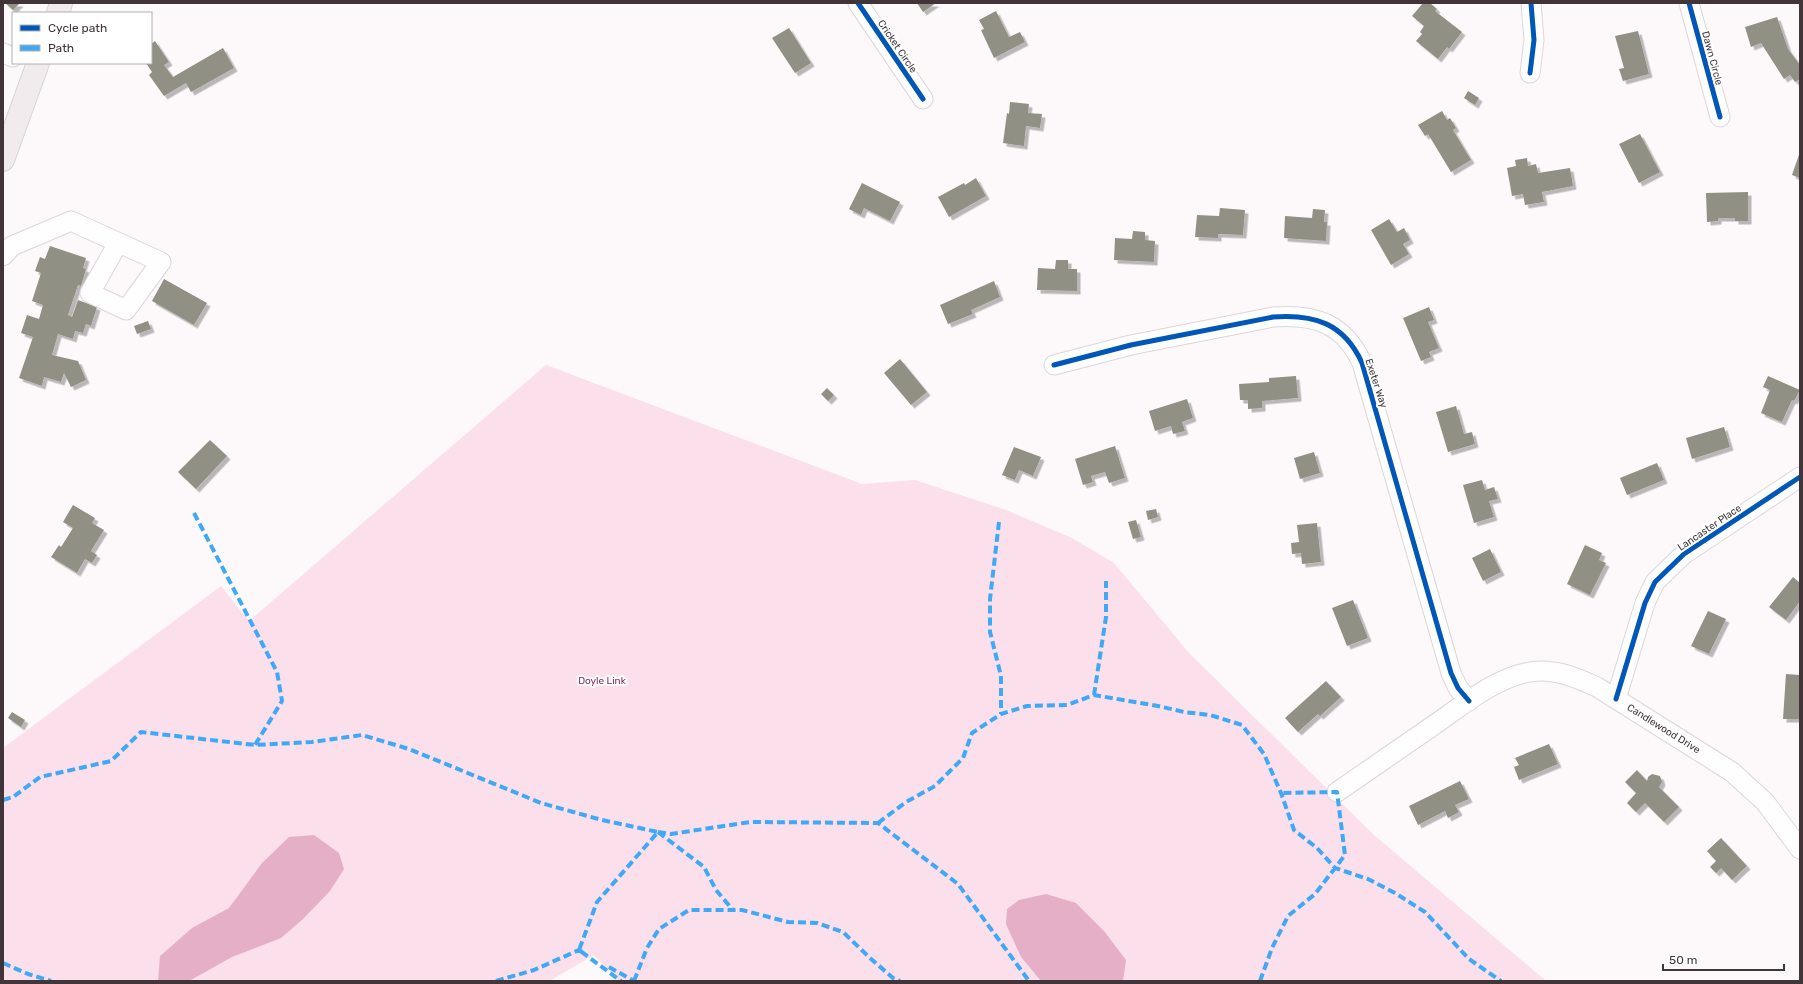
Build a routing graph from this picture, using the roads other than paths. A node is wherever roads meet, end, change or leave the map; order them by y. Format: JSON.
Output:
{"nodes":[{"id":1,"x":858,"y":3,"type":"edge"},
{"id":2,"x":1531,"y":3,"type":"edge"},
{"id":3,"x":1689,"y":3,"type":"edge"},
{"id":4,"x":33,"y":65,"type":"edge"},
{"id":5,"x":1530,"y":73,"type":"dead end"},
{"id":6,"x":923,"y":99,"type":"dead end"},
{"id":7,"x":1720,"y":117,"type":"dead end"},
{"id":8,"x":3,"y":160,"type":"edge"},
{"id":9,"x":118,"y":243,"type":"dead end"},
{"id":10,"x":3,"y":256,"type":"edge"},
{"id":11,"x":1054,"y":365,"type":"dead end"},
{"id":12,"x":1800,"y":477,"type":"edge"},
{"id":13,"x":1616,"y":699,"type":"junction"},
{"id":14,"x":1469,"y":701,"type":"junction"},
{"id":15,"x":1337,"y":792,"type":"dead end"},
{"id":16,"x":1800,"y":849,"type":"edge"}],
"edges":[{"from":1,"to":6,"type":"street","name":"Cricket Circle"},
{"from":2,"to":5,"type":"street"},
{"from":3,"to":7,"type":"street","name":"Dawn Circle"},
{"from":4,"to":8,"type":"main road"},
{"from":9,"to":10,"type":"street"},
{"from":11,"to":14,"type":"street","name":"Exeter Way"},
{"from":12,"to":13,"type":"street","name":"Lancaster Place"},
{"from":13,"to":14,"type":"street","name":"Candlewood Drive"},
{"from":13,"to":16,"type":"street","name":"Candlewood Drive"},
{"from":14,"to":15,"type":"street","name":"Candlewood Drive"}]}
